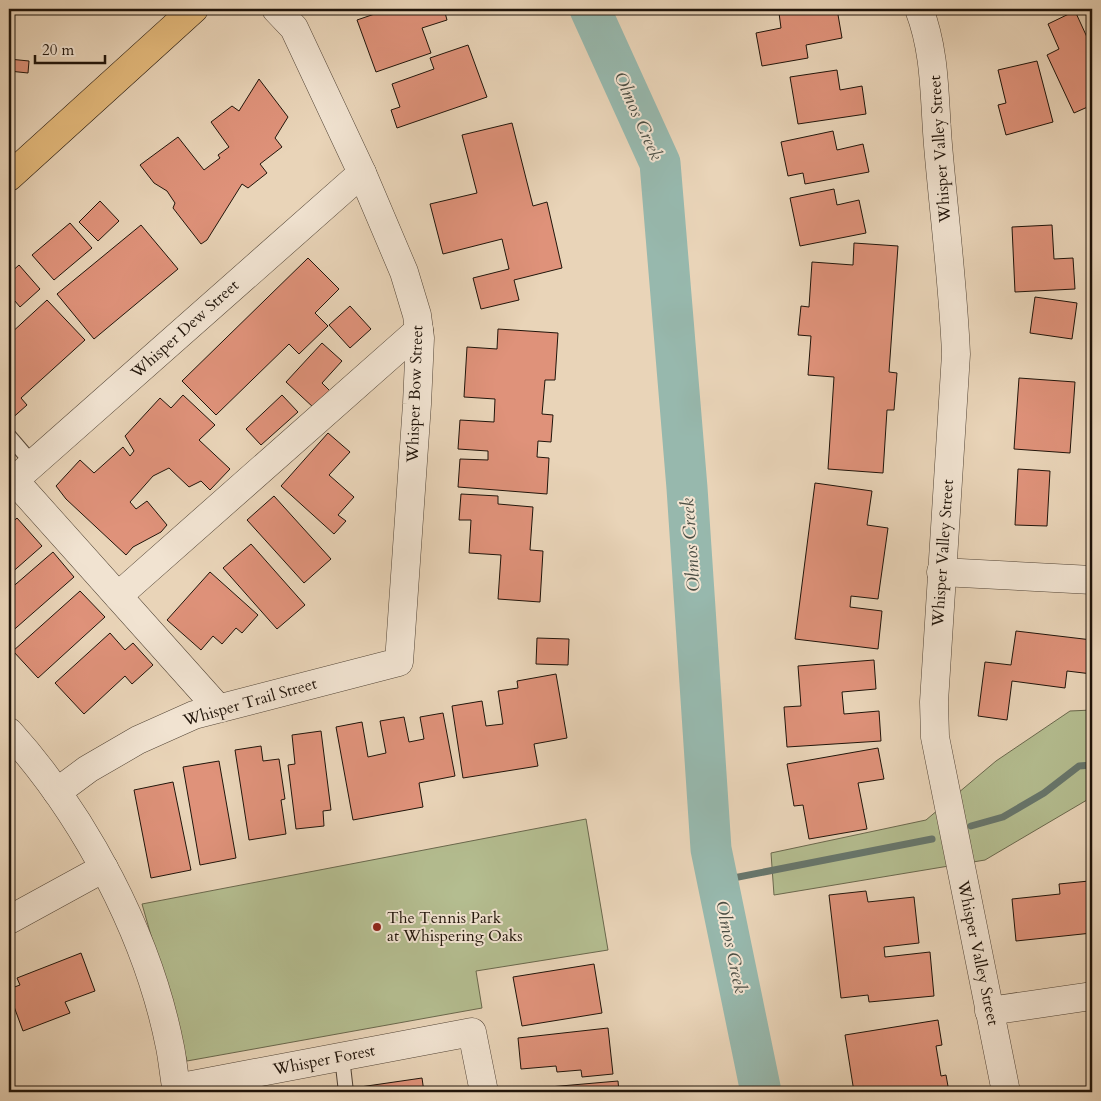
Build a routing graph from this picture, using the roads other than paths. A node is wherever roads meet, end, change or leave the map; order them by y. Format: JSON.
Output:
{"nodes":[{"id":1,"x":276,"y":9,"type":"edge"},
{"id":2,"x":924,"y":10,"type":"edge"},
{"id":3,"x":181,"y":13,"type":"edge"},
{"id":4,"x":362,"y":173,"type":"junction"},
{"id":5,"x":9,"y":177,"type":"edge"},
{"id":6,"x":419,"y":330,"type":"junction"},
{"id":7,"x":9,"y":436,"type":"edge"},
{"id":8,"x":19,"y":476,"type":"edge"},
{"id":9,"x":941,"y":572,"type":"junction"},
{"id":10,"x":1092,"y":580,"type":"edge"},
{"id":11,"x":118,"y":596,"type":"junction"},
{"id":12,"x":399,"y":662,"type":"joint"},
{"id":13,"x":218,"y":708,"type":"junction"},
{"id":14,"x":9,"y":732,"type":"edge"},
{"id":15,"x":56,"y":792,"type":"junction"},
{"id":16,"x":104,"y":868,"type":"junction"},
{"id":17,"x":9,"y":920,"type":"edge"},
{"id":18,"x":1092,"y":996,"type":"edge"},
{"id":19,"x":990,"y":1011,"type":"junction"},
{"id":20,"x":342,"y":1057,"type":"junction"},
{"id":21,"x":176,"y":1090,"type":"edge"},
{"id":22,"x":346,"y":1092,"type":"edge"},
{"id":23,"x":484,"y":1092,"type":"edge"},
{"id":24,"x":1006,"y":1092,"type":"edge"}],
"edges":[{"from":1,"to":4,"type":"street","name":"Whisper Bow Street"},
{"from":2,"to":9,"type":"street","name":"Whisper Valley Street"},
{"from":3,"to":5,"type":"main road"},
{"from":4,"to":6,"type":"street","name":"Whisper Bow Street"},
{"from":4,"to":8,"type":"street","name":"Whisper Dew Street"},
{"from":6,"to":11,"type":"street"},
{"from":6,"to":12,"type":"street","name":"Whisper Bow Street"},
{"from":7,"to":8,"type":"lane"},
{"from":8,"to":11,"type":"street"},
{"from":9,"to":10,"type":"street"},
{"from":9,"to":19,"type":"street","name":"Whisper Valley Street"},
{"from":11,"to":13,"type":"street"},
{"from":12,"to":13,"type":"street","name":"Whisper Trail Street"},
{"from":13,"to":15,"type":"street","name":"Whisper Trail Street"},
{"from":14,"to":15,"type":"street"},
{"from":15,"to":16,"type":"street"},
{"from":16,"to":17,"type":"street"},
{"from":16,"to":21,"type":"street"},
{"from":18,"to":19,"type":"street"},
{"from":19,"to":24,"type":"street","name":"Whisper Valley Street"},
{"from":20,"to":21,"type":"street","name":"Whisper Forest"},
{"from":20,"to":22,"type":"lane"},
{"from":20,"to":23,"type":"street","name":"Whisper Forest"}]}
